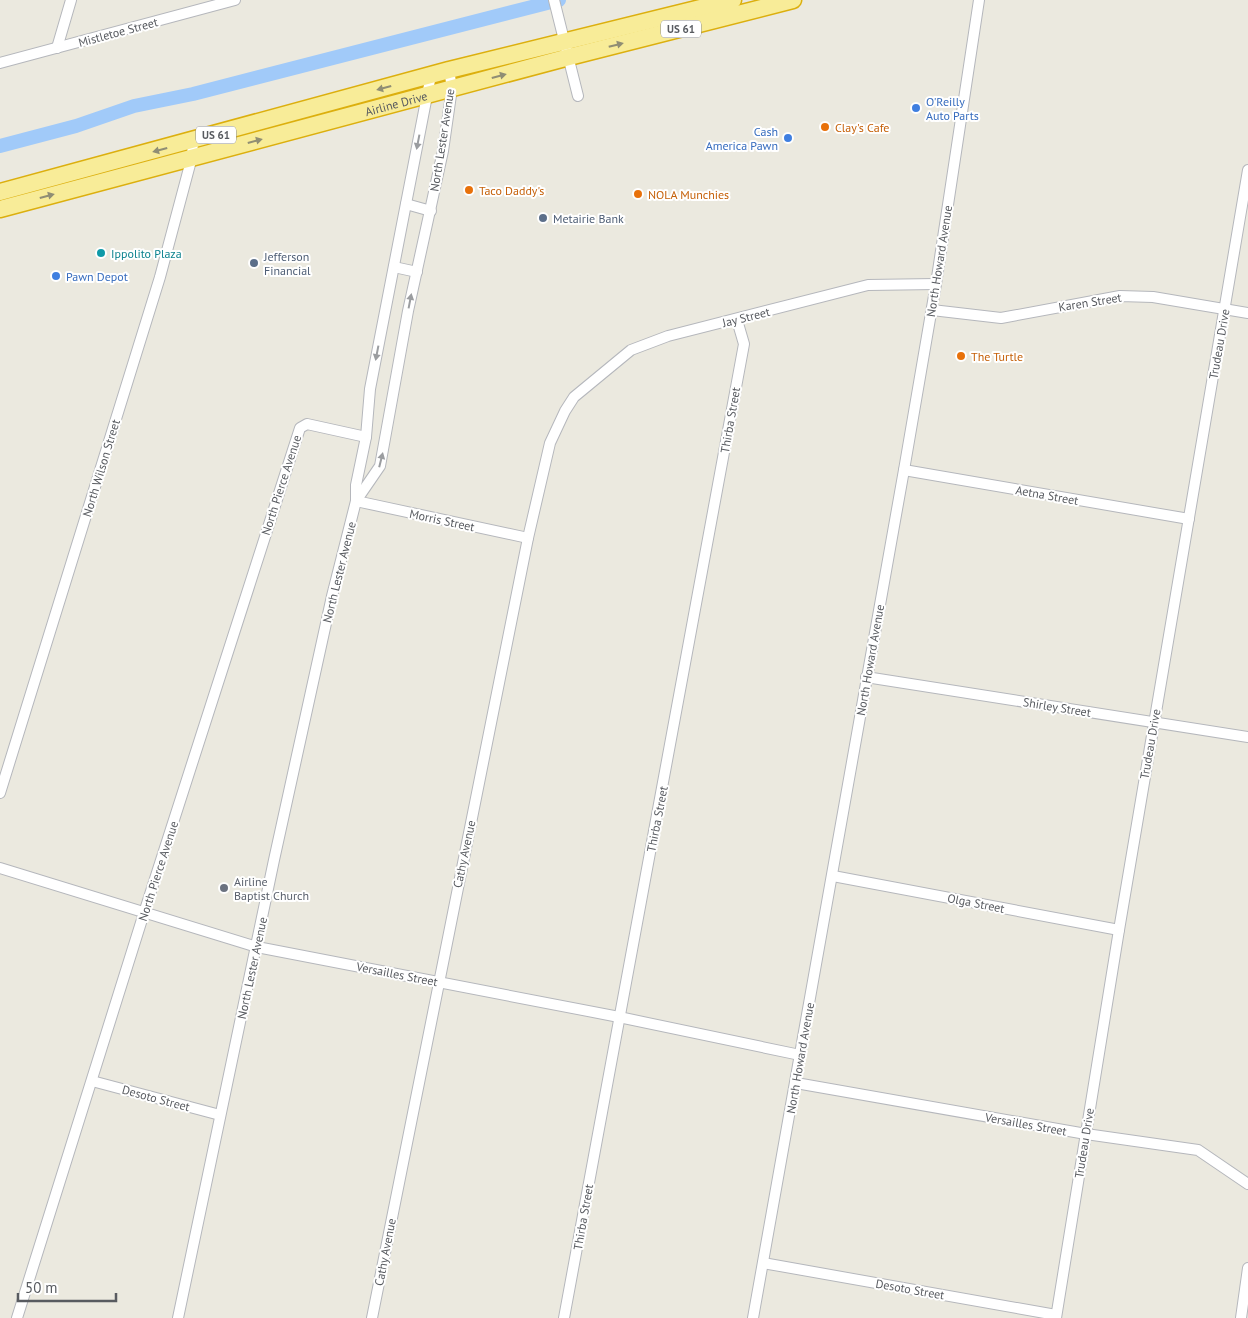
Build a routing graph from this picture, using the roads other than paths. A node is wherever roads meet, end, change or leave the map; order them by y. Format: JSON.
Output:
{"nodes":[{"id":1,"x":71,"y":0,"type":"edge"},
{"id":2,"x":235,"y":0,"type":"edge"},
{"id":3,"x":554,"y":0,"type":"edge"},
{"id":4,"x":733,"y":0,"type":"edge"},
{"id":5,"x":793,"y":0,"type":"edge"},
{"id":6,"x":979,"y":0,"type":"edge"},
{"id":7,"x":57,"y":48,"type":"junction"},
{"id":8,"x":567,"y":50,"type":"junction"},
{"id":9,"x":0,"y":63,"type":"edge"},
{"id":10,"x":449,"y":70,"type":"junction"},
{"id":11,"x":431,"y":75,"type":"junction"},
{"id":12,"x":452,"y":88,"type":"junction"},
{"id":13,"x":428,"y":94,"type":"junction"},
{"id":14,"x":578,"y":96,"type":"dead end"},
{"id":15,"x":192,"y":149,"type":"junction"},
{"id":16,"x":1248,"y":170,"type":"edge"},
{"id":17,"x":0,"y":192,"type":"edge"},
{"id":18,"x":406,"y":204,"type":"junction"},
{"id":19,"x":0,"y":209,"type":"edge"},
{"id":20,"x":431,"y":211,"type":"junction"},
{"id":21,"x":394,"y":267,"type":"junction"},
{"id":22,"x":417,"y":272,"type":"junction"},
{"id":23,"x":936,"y":284,"type":"junction"},
{"id":24,"x":1225,"y":309,"type":"junction"},
{"id":25,"x":932,"y":310,"type":"junction"},
{"id":26,"x":1248,"y":313,"type":"edge"},
{"id":27,"x":737,"y":320,"type":"junction"},
{"id":28,"x":574,"y":397,"type":"joint"},
{"id":29,"x":366,"y":437,"type":"junction"},
{"id":30,"x":904,"y":470,"type":"junction"},
{"id":31,"x":356,"y":502,"type":"junction"},
{"id":32,"x":1189,"y":519,"type":"junction"},
{"id":33,"x":528,"y":538,"type":"junction"},
{"id":34,"x":866,"y":677,"type":"junction"},
{"id":35,"x":1154,"y":722,"type":"junction"},
{"id":36,"x":1248,"y":737,"type":"edge"},
{"id":37,"x":0,"y":793,"type":"edge"},
{"id":38,"x":0,"y":868,"type":"edge"},
{"id":39,"x":832,"y":876,"type":"junction"},
{"id":40,"x":144,"y":913,"type":"junction"},
{"id":41,"x":1119,"y":930,"type":"junction"},
{"id":42,"x":257,"y":947,"type":"junction"},
{"id":43,"x":438,"y":982,"type":"junction"},
{"id":44,"x":619,"y":1017,"type":"junction"},
{"id":45,"x":800,"y":1055,"type":"junction"},
{"id":46,"x":92,"y":1081,"type":"junction"},
{"id":47,"x":796,"y":1083,"type":"junction"},
{"id":48,"x":220,"y":1115,"type":"junction"},
{"id":49,"x":1086,"y":1134,"type":"junction"},
{"id":50,"x":1248,"y":1184,"type":"edge"},
{"id":51,"x":763,"y":1263,"type":"junction"},
{"id":52,"x":1248,"y":1268,"type":"edge"},
{"id":53,"x":1056,"y":1316,"type":"edge"},
{"id":54,"x":17,"y":1318,"type":"edge"},
{"id":55,"x":178,"y":1318,"type":"edge"},
{"id":56,"x":372,"y":1318,"type":"edge"},
{"id":57,"x":564,"y":1318,"type":"edge"},
{"id":58,"x":753,"y":1318,"type":"edge"},
{"id":59,"x":1241,"y":1318,"type":"edge"}],
"edges":[{"from":1,"to":7,"type":"street"},
{"from":2,"to":7,"type":"street","name":"Mistletoe Street"},
{"from":3,"to":8,"type":"street"},
{"from":4,"to":8,"type":"highway","name":"Airline Drive","number":"US 61"},
{"from":8,"to":5,"type":"highway","name":"Airline Drive","number":"US 61","one_way":true},
{"from":6,"to":23,"type":"street","name":"North Howard Avenue"},
{"from":7,"to":9,"type":"street","name":"Mistletoe Street"},
{"from":8,"to":10,"type":"highway","name":"Airline Drive","number":"US 61"},
{"from":12,"to":8,"type":"highway","name":"Airline Drive","number":"US 61","one_way":true},
{"from":8,"to":14,"type":"street"},
{"from":10,"to":11,"type":"highway","name":"Airline Drive","number":"US 61"},
{"from":10,"to":12,"type":"street","name":"North Lester Avenue"},
{"from":11,"to":13,"type":"street","name":"North Lester Avenue"},
{"from":11,"to":15,"type":"highway","name":"Airline Drive","number":"US 61","one_way":true},
{"from":12,"to":13,"type":"highway","name":"Airline Drive","number":"US 61"},
{"from":12,"to":20,"type":"street","name":"North Lester Avenue"},
{"from":15,"to":13,"type":"highway","name":"Airline Drive","number":"US 61","one_way":true},
{"from":13,"to":18,"type":"street","name":"North Lester Avenue","one_way":true},
{"from":15,"to":17,"type":"highway","name":"Airline Drive","number":"US 61","one_way":true},
{"from":19,"to":15,"type":"highway","name":"Airline Drive","number":"US 61","one_way":true},
{"from":15,"to":37,"type":"street","name":"North Wilson Street"},
{"from":16,"to":24,"type":"street","name":"Trudeau Drive"},
{"from":18,"to":20,"type":"street","name":"North Lester Avenue"},
{"from":18,"to":21,"type":"street","name":"North Lester Avenue"},
{"from":20,"to":22,"type":"street","name":"North Lester Avenue"},
{"from":21,"to":22,"type":"street"},
{"from":21,"to":29,"type":"street","name":"North Lester Avenue","one_way":true},
{"from":31,"to":22,"type":"street","name":"North Lester Avenue","one_way":true},
{"from":23,"to":25,"type":"street","name":"North Howard Avenue"},
{"from":23,"to":27,"type":"street","name":"Jay Street"},
{"from":24,"to":25,"type":"street","name":"Karen Street"},
{"from":24,"to":26,"type":"street","name":"Karen Street"},
{"from":24,"to":32,"type":"street","name":"Trudeau Drive"},
{"from":25,"to":30,"type":"street","name":"North Howard Avenue"},
{"from":27,"to":28,"type":"street","name":"Jay Street"},
{"from":27,"to":44,"type":"street","name":"Thirba Street"},
{"from":28,"to":33,"type":"street","name":"Cathy Avenue"},
{"from":29,"to":31,"type":"street","name":"North Lester Avenue"},
{"from":29,"to":40,"type":"street","name":"North Pierce Avenue"},
{"from":30,"to":32,"type":"street","name":"Aetna Street"},
{"from":30,"to":34,"type":"street","name":"North Howard Avenue"},
{"from":31,"to":33,"type":"street","name":"Morris Street"},
{"from":31,"to":42,"type":"street","name":"North Lester Avenue"},
{"from":32,"to":35,"type":"street","name":"Trudeau Drive"},
{"from":33,"to":43,"type":"street","name":"Cathy Avenue"},
{"from":34,"to":35,"type":"street","name":"Shirley Street"},
{"from":34,"to":39,"type":"street","name":"North Howard Avenue"},
{"from":35,"to":36,"type":"street","name":"Shirley Street"},
{"from":35,"to":41,"type":"street","name":"Trudeau Drive"},
{"from":38,"to":40,"type":"street","name":"Versailles Street"},
{"from":39,"to":41,"type":"street","name":"Olga Street"},
{"from":39,"to":45,"type":"street","name":"North Howard Avenue"},
{"from":40,"to":42,"type":"street","name":"Versailles Street"},
{"from":40,"to":46,"type":"street","name":"North Pierce Avenue"},
{"from":41,"to":49,"type":"street","name":"Trudeau Drive"},
{"from":42,"to":43,"type":"street","name":"Versailles Street"},
{"from":42,"to":48,"type":"street","name":"North Lester Avenue"},
{"from":43,"to":44,"type":"street","name":"Versailles Street"},
{"from":43,"to":56,"type":"street","name":"Cathy Avenue"},
{"from":44,"to":45,"type":"street","name":"Versailles Street"},
{"from":44,"to":57,"type":"street","name":"Thirba Street"},
{"from":45,"to":47,"type":"street","name":"North Howard Avenue"},
{"from":46,"to":48,"type":"street","name":"Desoto Street"},
{"from":46,"to":54,"type":"street","name":"North Pierce Avenue"},
{"from":47,"to":49,"type":"street","name":"Versailles Street"},
{"from":47,"to":51,"type":"street","name":"North Howard Avenue"},
{"from":48,"to":55,"type":"street","name":"North Lester Avenue"},
{"from":49,"to":50,"type":"street","name":"Versailles Street"},
{"from":49,"to":53,"type":"street","name":"Trudeau Drive"},
{"from":51,"to":53,"type":"street","name":"Desoto Street"},
{"from":51,"to":58,"type":"street","name":"North Howard Avenue"},
{"from":52,"to":59,"type":"street"}]}
